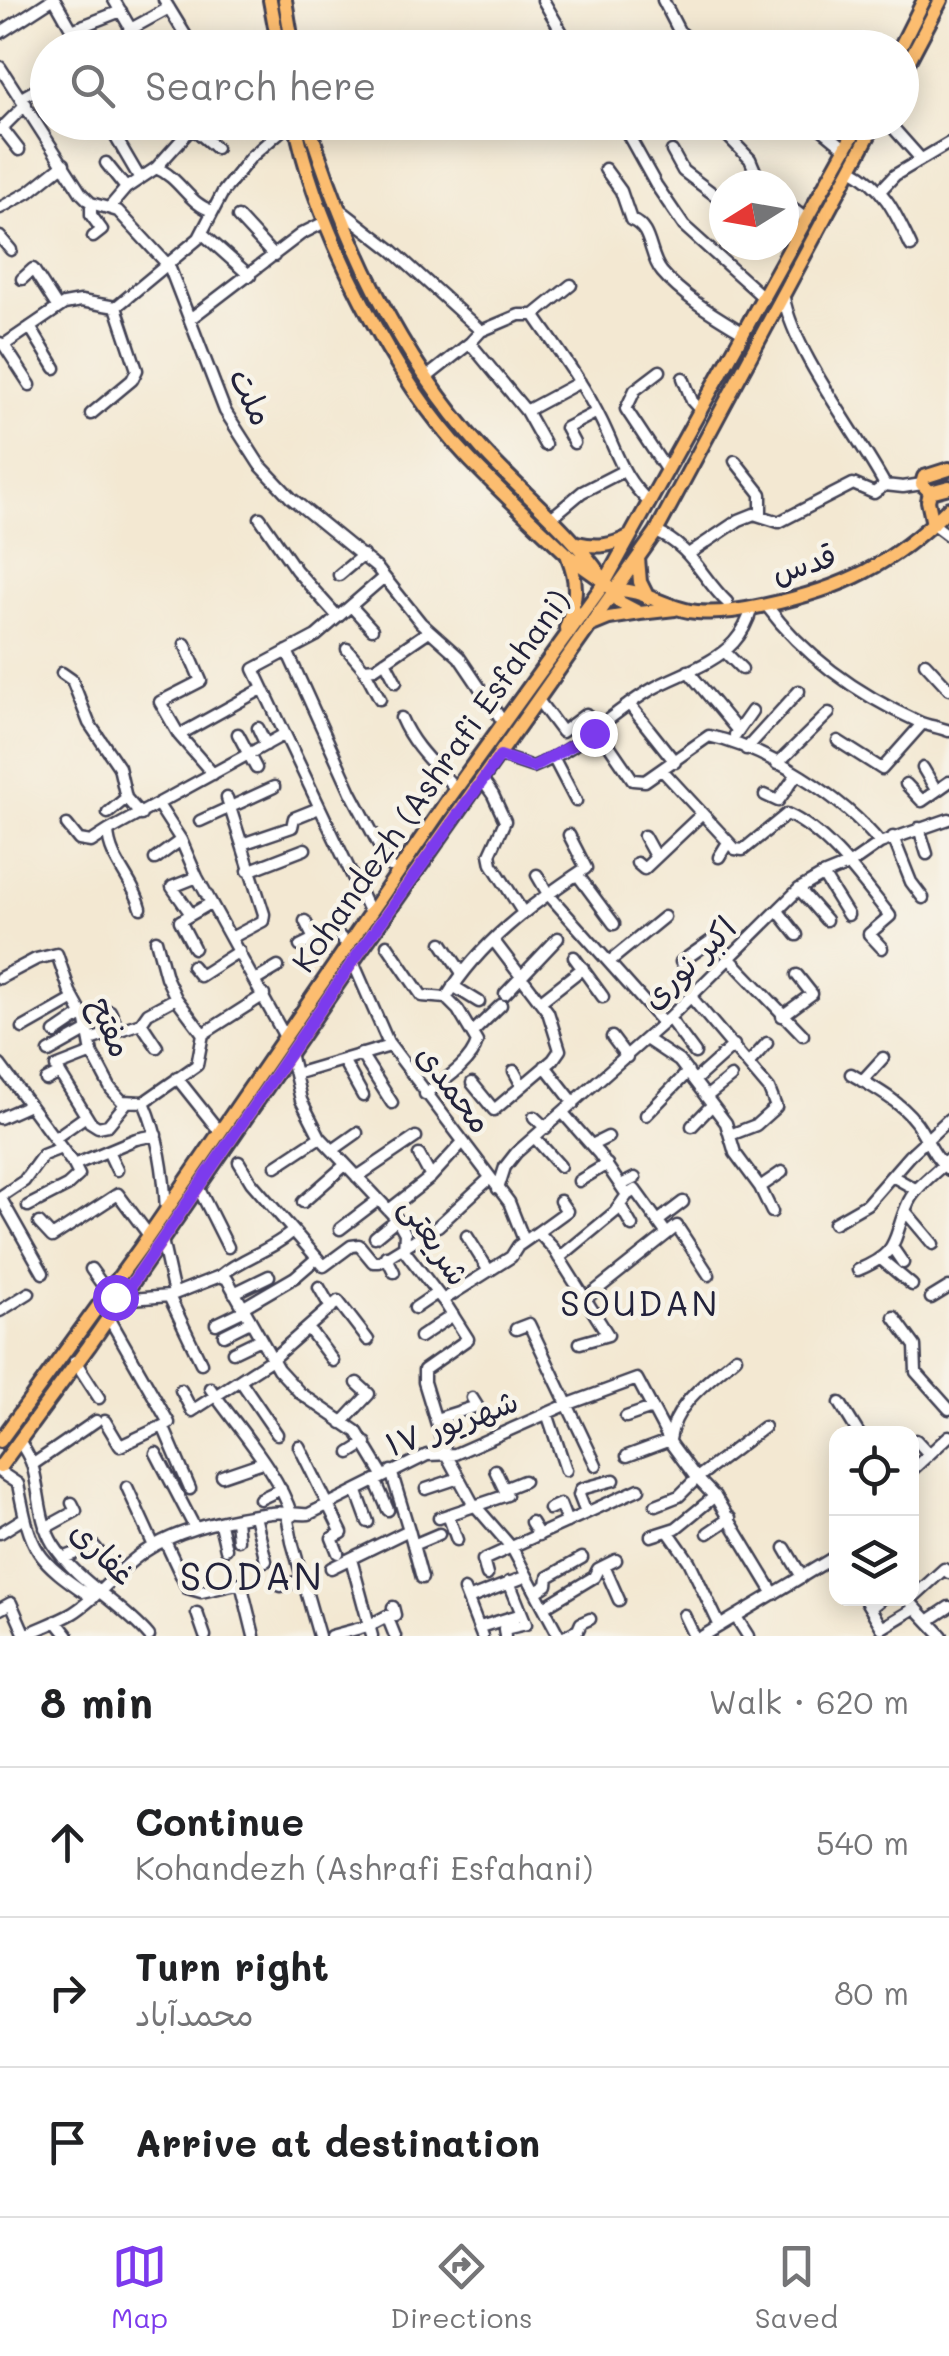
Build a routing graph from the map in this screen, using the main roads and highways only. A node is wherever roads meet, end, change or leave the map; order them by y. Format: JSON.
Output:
{"nodes":[{"id":1,"x":270,"y":0,"type":"edge"},
{"id":2,"x":285,"y":0,"type":"edge"},
{"id":3,"x":924,"y":0,"type":"edge"},
{"id":4,"x":941,"y":0,"type":"edge"},
{"id":5,"x":276,"y":30,"type":"edge"},
{"id":6,"x":290,"y":30,"type":"edge"},
{"id":7,"x":909,"y":30,"type":"edge"},
{"id":8,"x":919,"y":42,"type":"edge"},
{"id":9,"x":297,"y":140,"type":"edge"},
{"id":10,"x":314,"y":140,"type":"edge"},
{"id":11,"x":851,"y":140,"type":"edge"},
{"id":12,"x":867,"y":140,"type":"edge"},
{"id":13,"x":799,"y":231,"type":"edge"},
{"id":14,"x":780,"y":260,"type":"edge"},
{"id":15,"x":949,"y":469,"type":"edge"},
{"id":16,"x":925,"y":484,"type":"junction"},
{"id":17,"x":949,"y":487,"type":"edge"},
{"id":18,"x":532,"y":499,"type":"junction"},
{"id":19,"x":949,"y":508,"type":"edge"},
{"id":20,"x":522,"y":510,"type":"junction"},
{"id":21,"x":933,"y":524,"type":"junction"},
{"id":22,"x":632,"y":535,"type":"junction"},
{"id":23,"x":570,"y":548,"type":"junction"},
{"id":24,"x":638,"y":558,"type":"junction"},
{"id":25,"x":610,"y":586,"type":"junction"},
{"id":26,"x":648,"y":599,"type":"junction"},
{"id":27,"x":676,"y":609,"type":"junction"},
{"id":28,"x":640,"y":613,"type":"junction"},
{"id":29,"x":590,"y":626,"type":"junction"},
{"id":30,"x":561,"y":643,"type":"junction"},
{"id":31,"x":150,"y":1240,"type":"junction"},
{"id":32,"x":118,"y":1302,"type":"junction"},
{"id":33,"x":92,"y":1310,"type":"junction"},
{"id":34,"x":89,"y":1346,"type":"junction"},
{"id":35,"x":1,"y":1437,"type":"edge"},
{"id":36,"x":0,"y":1469,"type":"edge"}],
"edges":[{"from":1,"to":5,"type":"main road"},
{"from":2,"to":6,"type":"main road"},
{"from":3,"to":7,"type":"main road"},
{"from":4,"to":8,"type":"main road"},
{"from":9,"to":20,"type":"main road"},
{"from":10,"to":18,"type":"main road"},
{"from":11,"to":13,"type":"main road","name":"Kohandezh (Ashrafi Esfahani)"},
{"from":12,"to":24,"type":"main road","name":"Kohandezh (Ashrafi Esfahani)"},
{"from":14,"to":22,"type":"main road","name":"Kohandezh (Ashrafi Esfahani)"},
{"from":15,"to":16,"type":"main road"},
{"from":16,"to":17,"type":"main road"},
{"from":16,"to":21,"type":"main road"},
{"from":18,"to":20,"type":"main road"},
{"from":18,"to":23,"type":"main road"},
{"from":19,"to":21,"type":"main road","name":"قدس"},
{"from":20,"to":23,"type":"main road"},
{"from":21,"to":27,"type":"main road","name":"قدس"},
{"from":22,"to":23,"type":"main road"},
{"from":22,"to":25,"type":"main road","name":"Kohandezh (Ashrafi Esfahani)"},
{"from":23,"to":25,"type":"main road"},
{"from":23,"to":30,"type":"main road"},
{"from":24,"to":25,"type":"main road","name":"Kohandezh (Ashrafi Esfahani)"},
{"from":24,"to":26,"type":"main road"},
{"from":25,"to":26,"type":"main road"},
{"from":25,"to":28,"type":"main road"},
{"from":25,"to":29,"type":"main road","name":"Kohandezh (Ashrafi Esfahani)"},
{"from":25,"to":30,"type":"main road","name":"Kohandezh (Ashrafi Esfahani)"},
{"from":26,"to":27,"type":"main road"},
{"from":27,"to":28,"type":"main road"},
{"from":28,"to":29,"type":"main road"},
{"from":29,"to":31,"type":"main road","name":"Kohandezh (Ashrafi Esfahani)"},
{"from":30,"to":31,"type":"main road","name":"Kohandezh (Ashrafi Esfahani)"},
{"from":31,"to":32,"type":"main road","name":"Kohandezh (Ashrafi Esfahani)"},
{"from":31,"to":32,"type":"main road"},
{"from":31,"to":33,"type":"main road","name":"Kohandezh (Ashrafi Esfahani)"},
{"from":32,"to":34,"type":"main road","name":"Kohandezh (Ashrafi Esfahani)"},
{"from":33,"to":34,"type":"main road"},
{"from":33,"to":35,"type":"main road","name":"Kohandezh (Ashrafi Esfahani)"},
{"from":34,"to":36,"type":"main road","name":"Kohandezh (Ashrafi Esfahani)"}]}
